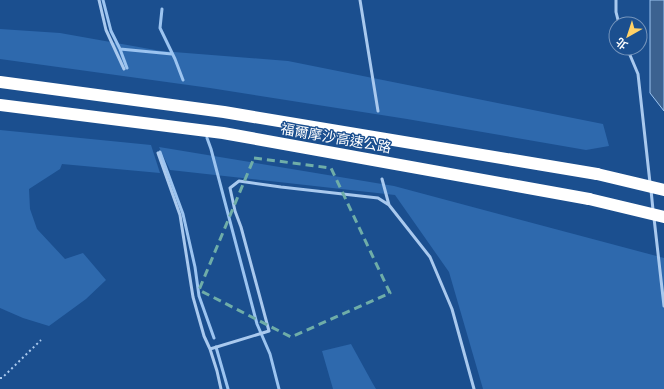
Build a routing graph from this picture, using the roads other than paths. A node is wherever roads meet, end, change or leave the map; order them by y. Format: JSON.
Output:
{"nodes":[{"id":1,"x":99,"y":0,"type":"edge"},
{"id":2,"x":360,"y":0,"type":"edge"},
{"id":3,"x":616,"y":0,"type":"edge"},
{"id":4,"x":617,"y":16,"type":"edge"},
{"id":5,"x":630,"y":56,"type":"edge"},
{"id":6,"x":124,"y":69,"type":"dead end"},
{"id":7,"x":0,"y":82,"type":"edge"},
{"id":8,"x":0,"y":105,"type":"edge"},
{"id":9,"x":378,"y":111,"type":"dead end"},
{"id":10,"x":158,"y":153,"type":"dead end"},
{"id":11,"x":382,"y":179,"type":"dead end"},
{"id":12,"x":664,"y":190,"type":"edge"},
{"id":13,"x":390,"y":205,"type":"junction"},
{"id":14,"x":664,"y":217,"type":"edge"},
{"id":15,"x":664,"y":306,"type":"edge"},
{"id":16,"x":210,"y":349,"type":"junction"},
{"id":17,"x":221,"y":389,"type":"edge"},
{"id":18,"x":474,"y":389,"type":"edge"}],
"edges":[{"from":1,"to":6,"type":"lane"},
{"from":2,"to":9,"type":"lane"},
{"from":3,"to":4,"type":"lane"},
{"from":5,"to":15,"type":"lane"},
{"from":7,"to":12,"type":"highway","name":"福爾摩沙高速公路","bridge":true},
{"from":8,"to":14,"type":"highway","name":"福爾摩沙高速公路","bridge":true},
{"from":10,"to":16,"type":"lane"},
{"from":11,"to":13,"type":"lane"},
{"from":13,"to":16,"type":"lane"},
{"from":13,"to":18,"type":"lane"},
{"from":16,"to":17,"type":"lane"}]}
